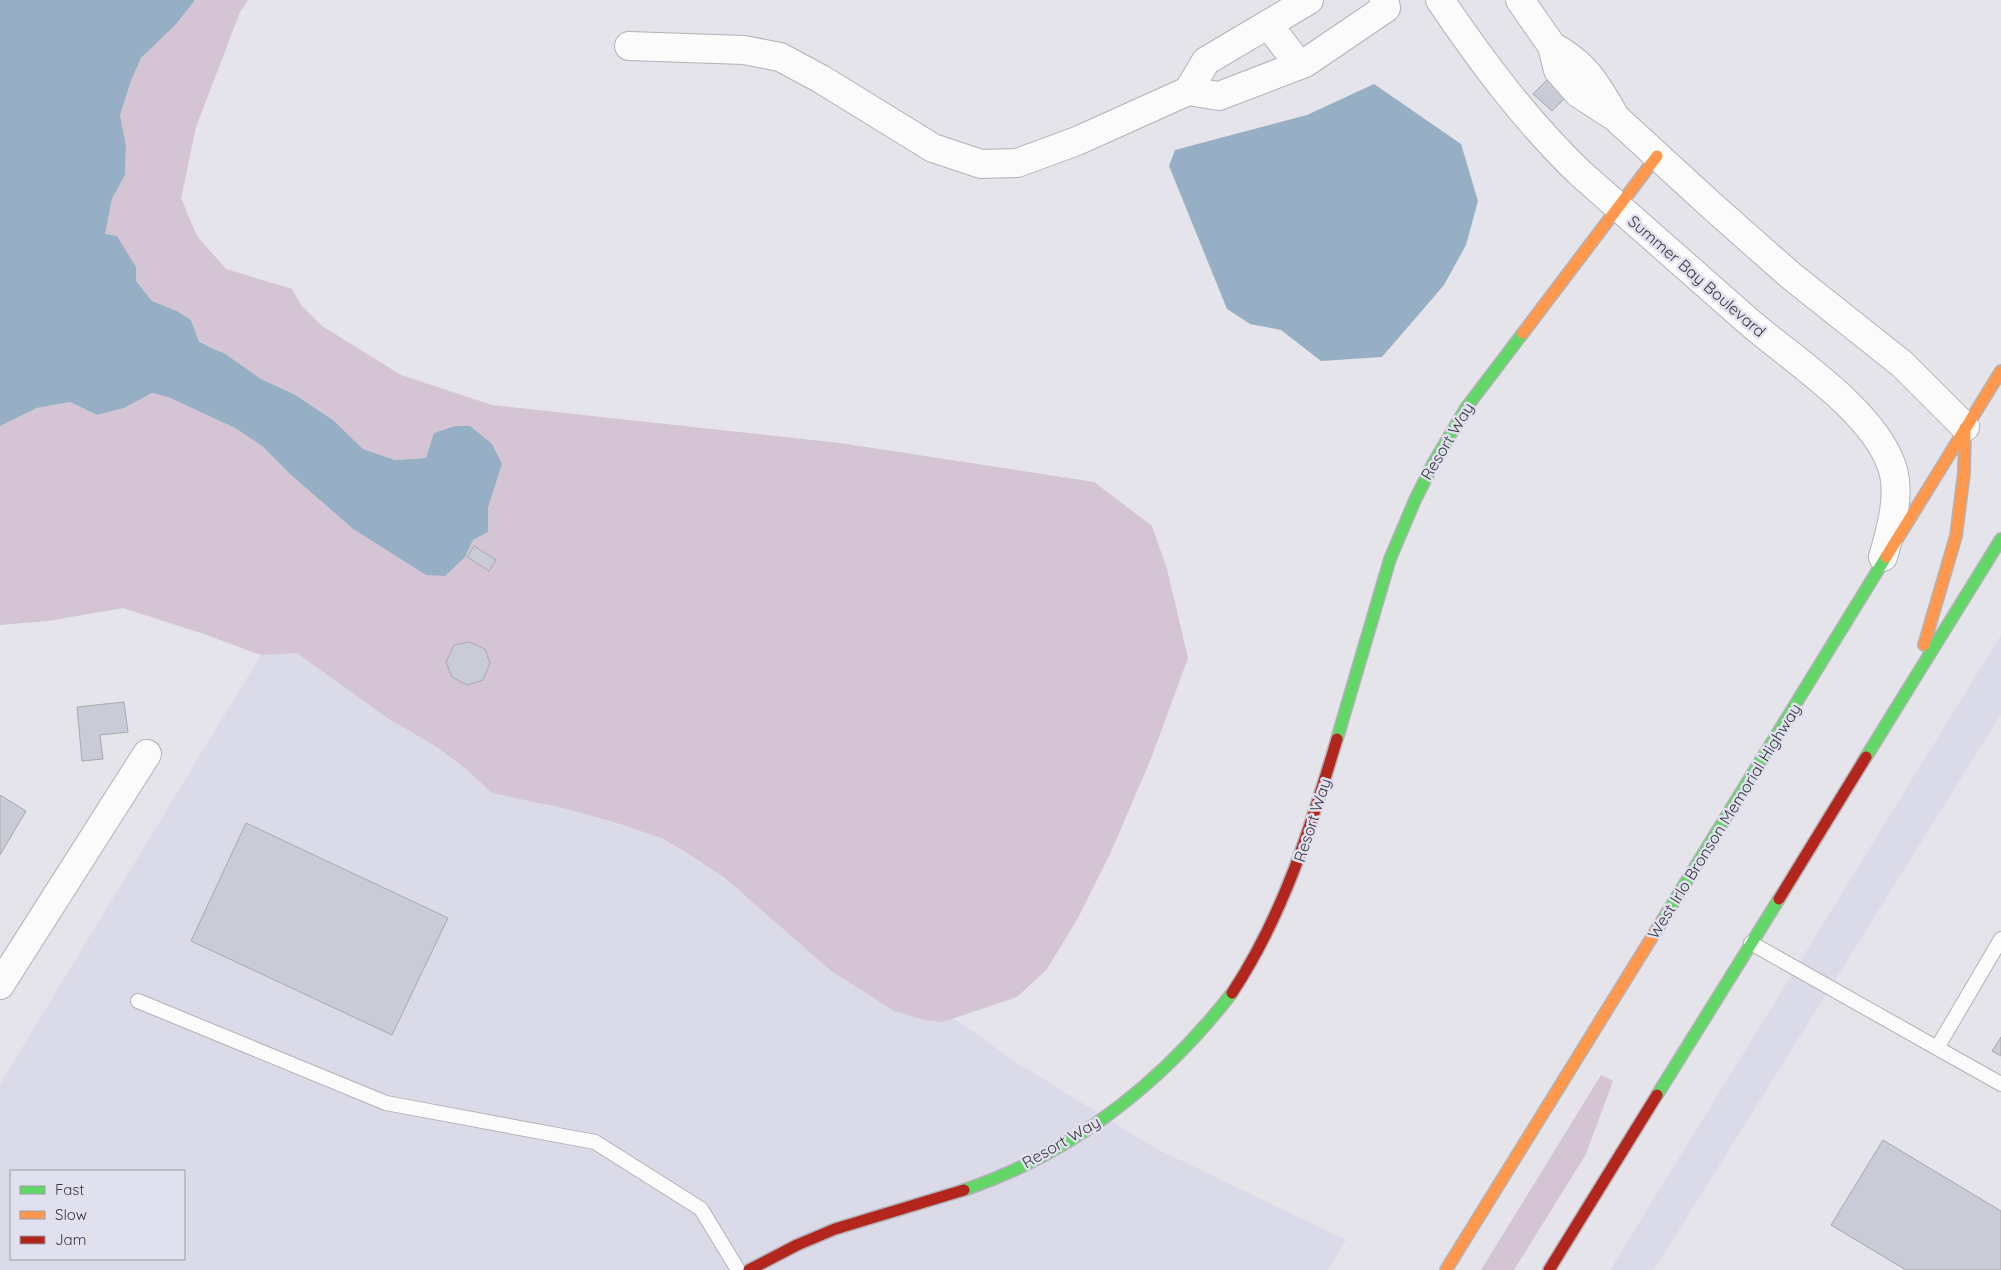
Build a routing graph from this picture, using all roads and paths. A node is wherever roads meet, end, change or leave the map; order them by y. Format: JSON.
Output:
{"nodes":[{"id":1,"x":1309,"y":0,"type":"edge"},
{"id":2,"x":1384,"y":0,"type":"edge"},
{"id":3,"x":1440,"y":0,"type":"edge"},
{"id":4,"x":1520,"y":0,"type":"edge"},
{"id":5,"x":1268,"y":24,"type":"junction"},
{"id":6,"x":629,"y":46,"type":"dead end"},
{"id":7,"x":1299,"y":65,"type":"junction"},
{"id":8,"x":1188,"y":91,"type":"junction"},
{"id":9,"x":1657,"y":156,"type":"junction"},
{"id":10,"x":1618,"y":207,"type":"junction"},
{"id":11,"x":2001,"y":371,"type":"edge"},
{"id":12,"x":1966,"y":427,"type":"junction"},
{"id":13,"x":2001,"y":539,"type":"edge"},
{"id":14,"x":1880,"y":568,"type":"junction"},
{"id":15,"x":1916,"y":675,"type":"junction"},
{"id":16,"x":147,"y":754,"type":"dead end"},
{"id":17,"x":2001,"y":939,"type":"edge"},
{"id":18,"x":1751,"y":943,"type":"junction"},
{"id":19,"x":0,"y":985,"type":"edge"},
{"id":20,"x":138,"y":1001,"type":"dead end"},
{"id":21,"x":1937,"y":1048,"type":"junction"},
{"id":22,"x":2001,"y":1084,"type":"edge"},
{"id":23,"x":738,"y":1270,"type":"edge"},
{"id":24,"x":749,"y":1270,"type":"edge"},
{"id":25,"x":1446,"y":1270,"type":"edge"},
{"id":26,"x":1549,"y":1270,"type":"edge"}],
"edges":[{"from":1,"to":5,"type":"street"},
{"from":2,"to":7,"type":"street"},
{"from":3,"to":10,"type":"street","name":"Summer Bay Boulevard"},
{"from":4,"to":9,"type":"street"},
{"from":5,"to":7,"type":"street"},
{"from":5,"to":8,"type":"street"},
{"from":6,"to":8,"type":"street"},
{"from":7,"to":8,"type":"street"},
{"from":9,"to":10,"type":"main road","name":"Resort Way"},
{"from":9,"to":12,"type":"street"},
{"from":10,"to":14,"type":"street","name":"Summer Bay Boulevard"},
{"from":10,"to":24,"type":"main road","name":"Resort Way"},
{"from":11,"to":12,"type":"main road","name":"West Irlo Bronson Memorial Highway"},
{"from":12,"to":14,"type":"main road","name":"West Irlo Bronson Memorial Highway"},
{"from":12,"to":15,"type":"main road"},
{"from":13,"to":15,"type":"main road"},
{"from":14,"to":25,"type":"main road","name":"West Irlo Bronson Memorial Highway"},
{"from":15,"to":18,"type":"main road"},
{"from":16,"to":19,"type":"street"},
{"from":17,"to":21,"type":"lane"},
{"from":18,"to":21,"type":"lane"},
{"from":18,"to":26,"type":"main road"},
{"from":20,"to":23,"type":"lane"},
{"from":21,"to":22,"type":"lane"}]}
